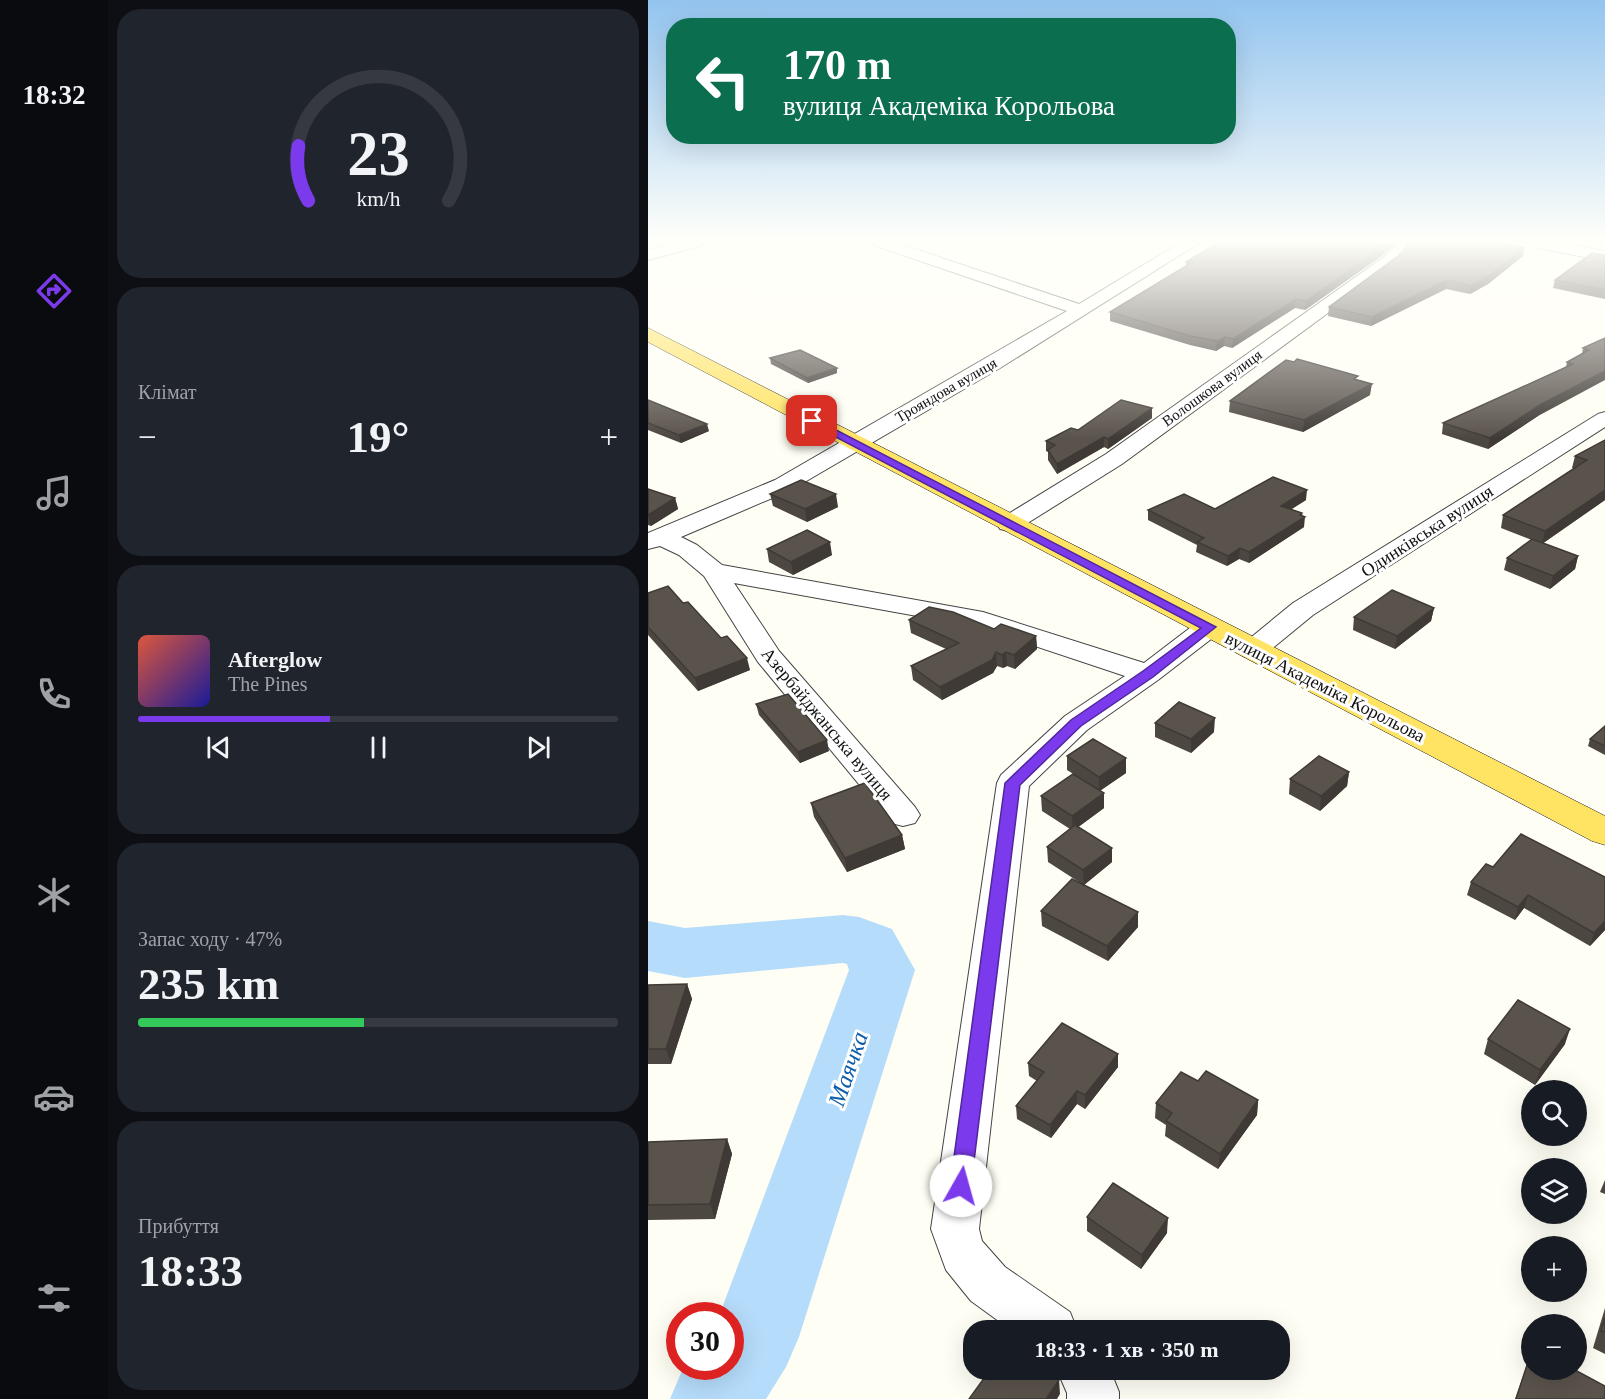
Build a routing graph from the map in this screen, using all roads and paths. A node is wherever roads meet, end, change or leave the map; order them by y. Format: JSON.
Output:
{"nodes":[{"id":1,"x":1075,"y":308,"type":"edge"},
{"id":2,"x":1083,"y":308,"type":"edge"},
{"id":3,"x":1323,"y":308,"type":"edge"},
{"id":4,"x":1080,"y":310,"type":"junction"},
{"id":5,"x":648,"y":334,"type":"edge"},
{"id":6,"x":1605,"y":418,"type":"edge"},
{"id":7,"x":853,"y":443,"type":"junction"},
{"id":8,"x":1009,"y":524,"type":"junction"},
{"id":9,"x":655,"y":539,"type":"edge"},
{"id":10,"x":714,"y":571,"type":"junction"},
{"id":11,"x":1209,"y":627,"type":"junction"},
{"id":12,"x":1253,"y":650,"type":"junction"},
{"id":13,"x":1148,"y":674,"type":"junction"},
{"id":14,"x":903,"y":815,"type":"dead end"},
{"id":15,"x":1605,"y":831,"type":"edge"},
{"id":16,"x":1038,"y":1320,"type":"edge"},
{"id":17,"x":1087,"y":1380,"type":"edge"},
{"id":18,"x":1093,"y":1399,"type":"edge"}],
"edges":[{"from":1,"to":4,"type":"street"},
{"from":2,"to":4,"type":"street","name":"Трояндова вулиця"},
{"from":3,"to":8,"type":"street","name":"Волошкова вулиця"},
{"from":4,"to":7,"type":"street","name":"Трояндова вулиця"},
{"from":5,"to":7,"type":"main road","name":"вулиця Академіка Корольова"},
{"from":6,"to":12,"type":"street","name":"Одинківська вулиця"},
{"from":7,"to":8,"type":"main road","name":"вулиця Академіка Корольова"},
{"from":7,"to":9,"type":"street"},
{"from":8,"to":11,"type":"main road","name":"вулиця Академіка Корольова"},
{"from":9,"to":10,"type":"street"},
{"from":10,"to":13,"type":"street"},
{"from":10,"to":14,"type":"street","name":"Азербайджанська вулиця"},
{"from":11,"to":12,"type":"main road","name":"вулиця Академіка Корольова"},
{"from":11,"to":13,"type":"street"},
{"from":12,"to":15,"type":"main road","name":"вулиця Академіка Корольова"},
{"from":13,"to":16,"type":"street"},
{"from":17,"to":18,"type":"street"}]}
